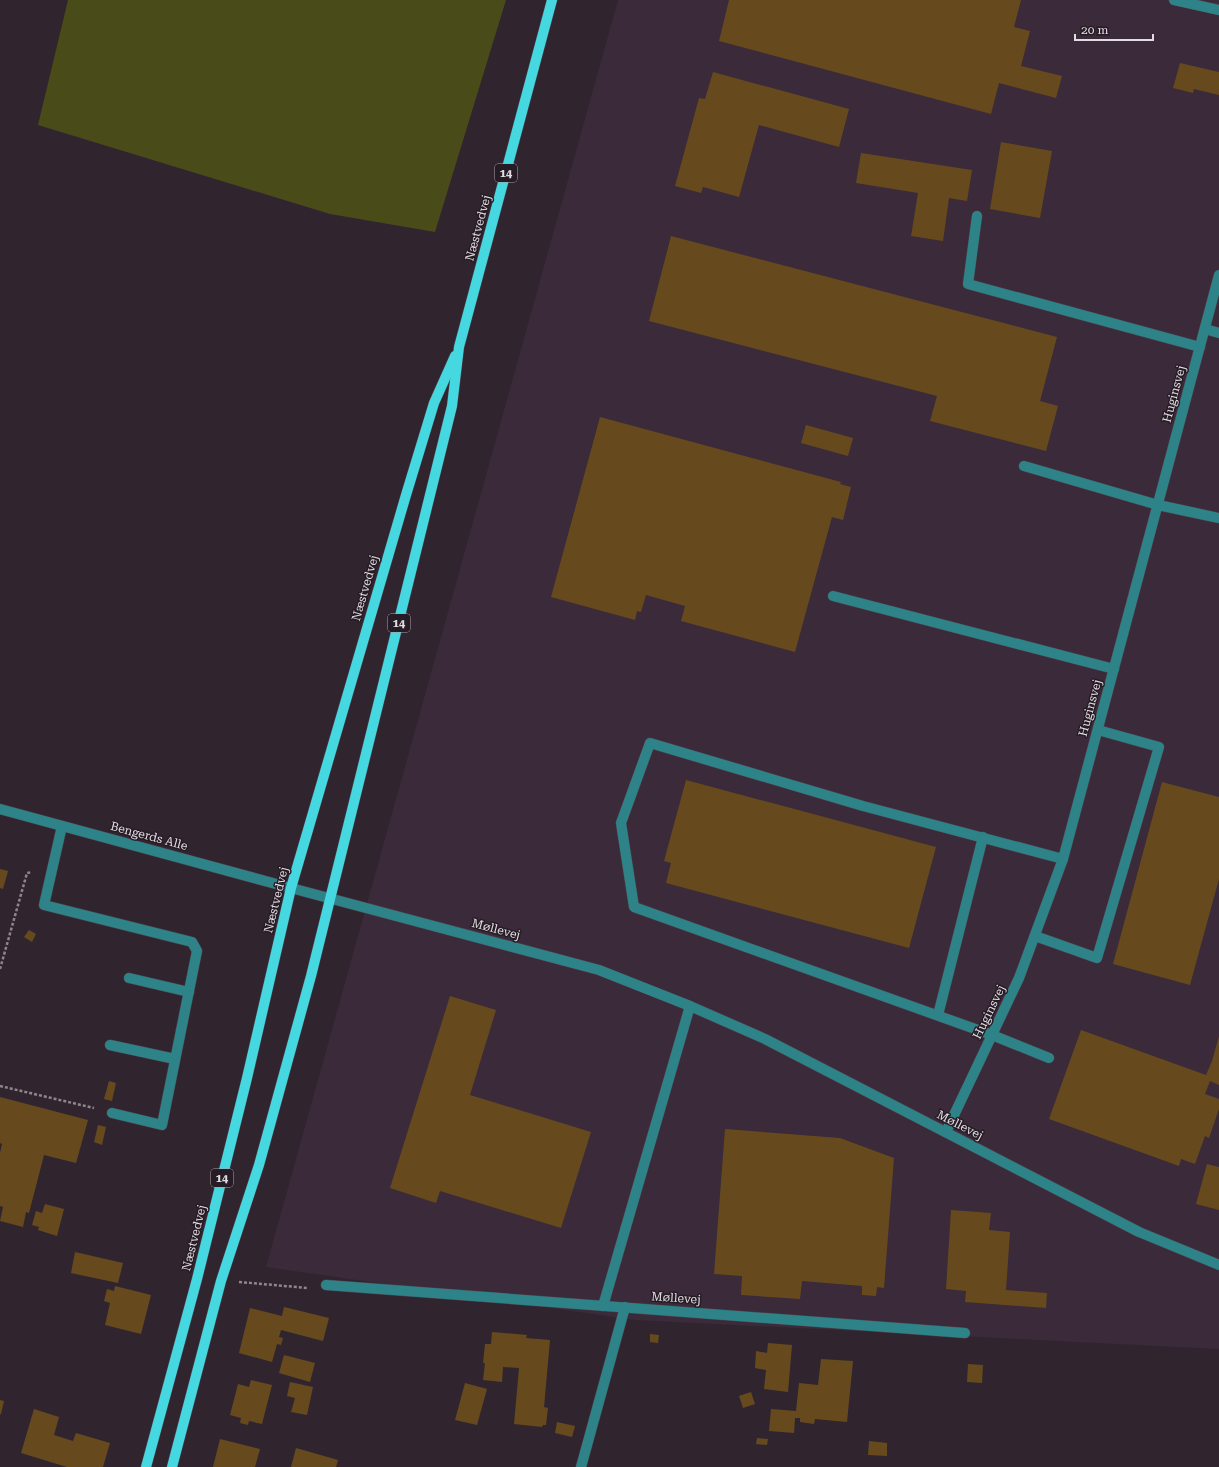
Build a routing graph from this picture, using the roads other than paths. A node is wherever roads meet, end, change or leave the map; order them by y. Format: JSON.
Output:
{"nodes":[{"id":1,"x":552,"y":0,"type":"edge"},
{"id":2,"x":1174,"y":0,"type":"edge"},
{"id":3,"x":1219,"y":10,"type":"edge"},
{"id":4,"x":977,"y":216,"type":"dead end"},
{"id":5,"x":1219,"y":275,"type":"edge"},
{"id":6,"x":1205,"y":329,"type":"junction"},
{"id":7,"x":1219,"y":333,"type":"edge"},
{"id":8,"x":459,"y":347,"type":"junction"},
{"id":9,"x":1200,"y":347,"type":"junction"},
{"id":10,"x":1024,"y":466,"type":"dead end"},
{"id":11,"x":1158,"y":505,"type":"junction"},
{"id":12,"x":1219,"y":518,"type":"edge"},
{"id":13,"x":833,"y":596,"type":"dead end"},
{"id":14,"x":1114,"y":669,"type":"junction"},
{"id":15,"x":1098,"y":730,"type":"junction"},
{"id":16,"x":0,"y":809,"type":"edge"},
{"id":17,"x":62,"y":826,"type":"junction"},
{"id":18,"x":983,"y":837,"type":"junction"},
{"id":19,"x":1063,"y":859,"type":"junction"},
{"id":20,"x":291,"y":888,"type":"junction"},
{"id":21,"x":331,"y":898,"type":"junction"},
{"id":22,"x":1034,"y":936,"type":"junction"},
{"id":23,"x":129,"y":978,"type":"dead end"},
{"id":24,"x":189,"y":992,"type":"junction"},
{"id":25,"x":690,"y":1006,"type":"junction"},
{"id":26,"x":938,"y":1015,"type":"junction"},
{"id":27,"x":992,"y":1035,"type":"junction"},
{"id":28,"x":110,"y":1045,"type":"dead end"},
{"id":29,"x":1049,"y":1058,"type":"dead end"},
{"id":30,"x":175,"y":1059,"type":"junction"},
{"id":31,"x":112,"y":1113,"type":"road end"},
{"id":32,"x":946,"y":1132,"type":"junction"},
{"id":33,"x":1219,"y":1265,"type":"edge"},
{"id":34,"x":326,"y":1285,"type":"road end"},
{"id":35,"x":603,"y":1306,"type":"junction"},
{"id":36,"x":625,"y":1307,"type":"junction"},
{"id":37,"x":966,"y":1333,"type":"dead end"},
{"id":38,"x":146,"y":1467,"type":"edge"},
{"id":39,"x":172,"y":1467,"type":"edge"},
{"id":40,"x":581,"y":1467,"type":"edge"}],
"edges":[{"from":1,"to":8,"type":"main road","name":"Næstvedvej","number":"14"},
{"from":2,"to":3,"type":"street"},
{"from":4,"to":9,"type":"street"},
{"from":5,"to":6,"type":"street","name":"Huginsvej"},
{"from":6,"to":7,"type":"street"},
{"from":6,"to":9,"type":"street","name":"Huginsvej"},
{"from":8,"to":20,"type":"main road","name":"Næstvedvej","number":"14"},
{"from":8,"to":21,"type":"main road","name":"Næstvedvej","number":"14"},
{"from":9,"to":11,"type":"street","name":"Huginsvej"},
{"from":10,"to":11,"type":"street"},
{"from":11,"to":12,"type":"street"},
{"from":11,"to":14,"type":"street","name":"Huginsvej"},
{"from":13,"to":14,"type":"street"},
{"from":14,"to":15,"type":"street","name":"Huginsvej"},
{"from":15,"to":19,"type":"street","name":"Huginsvej"},
{"from":15,"to":22,"type":"street"},
{"from":16,"to":17,"type":"street","name":"Bengerds Alle"},
{"from":17,"to":20,"type":"street","name":"Bengerds Alle"},
{"from":17,"to":24,"type":"street"},
{"from":18,"to":19,"type":"street"},
{"from":18,"to":26,"type":"street"},
{"from":18,"to":26,"type":"street"},
{"from":19,"to":22,"type":"street","name":"Huginsvej"},
{"from":20,"to":21,"type":"street","name":"Møllevej"},
{"from":20,"to":38,"type":"main road","name":"Næstvedvej","number":"14"},
{"from":21,"to":25,"type":"street","name":"Møllevej"},
{"from":21,"to":39,"type":"main road","name":"Næstvedvej","number":"14"},
{"from":22,"to":27,"type":"street","name":"Huginsvej"},
{"from":23,"to":24,"type":"street"},
{"from":24,"to":30,"type":"street"},
{"from":25,"to":32,"type":"street","name":"Møllevej"},
{"from":25,"to":35,"type":"street"},
{"from":26,"to":27,"type":"street"},
{"from":27,"to":29,"type":"street"},
{"from":27,"to":32,"type":"street","name":"Huginsvej"},
{"from":28,"to":30,"type":"street"},
{"from":30,"to":31,"type":"street"},
{"from":32,"to":33,"type":"street","name":"Møllevej"},
{"from":34,"to":35,"type":"street","name":"Møllevej"},
{"from":35,"to":36,"type":"street","name":"Møllevej"},
{"from":36,"to":37,"type":"street","name":"Møllevej"},
{"from":36,"to":40,"type":"street"}]}
